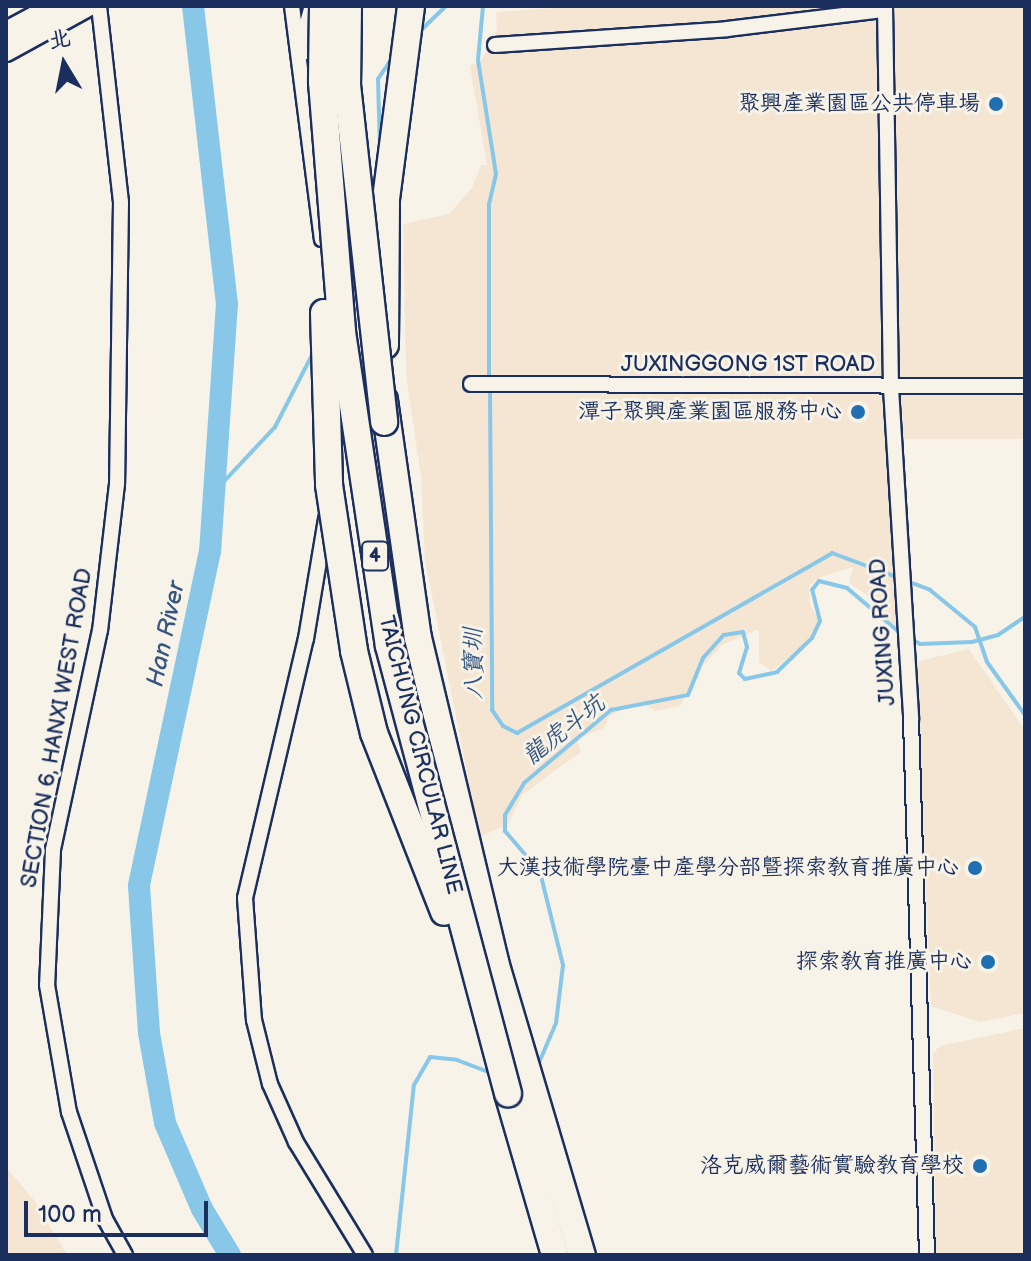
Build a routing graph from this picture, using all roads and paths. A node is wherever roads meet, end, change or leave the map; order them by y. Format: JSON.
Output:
{"nodes":[{"id":1,"x":55,"y":6,"type":"edge"},
{"id":2,"x":88,"y":6,"type":"edge"},
{"id":3,"x":99,"y":6,"type":"edge"},
{"id":4,"x":292,"y":6,"type":"edge"},
{"id":5,"x":320,"y":6,"type":"edge"},
{"id":6,"x":348,"y":6,"type":"edge"},
{"id":7,"x":368,"y":6,"type":"edge"},
{"id":8,"x":411,"y":6,"type":"edge"},
{"id":9,"x":885,"y":8,"type":"edge"},
{"id":10,"x":6,"y":32,"type":"edge"},
{"id":11,"x":495,"y":45,"type":"dead end"},
{"id":12,"x":6,"y":51,"type":"edge"},
{"id":13,"x":318,"y":222,"type":"junction"},
{"id":14,"x":471,"y":384,"type":"dead end"},
{"id":15,"x":1025,"y":386,"type":"edge"},
{"id":16,"x":891,"y":388,"type":"junction"},
{"id":17,"x":384,"y":422,"type":"junction"},
{"id":18,"x":508,"y":1093,"type":"junction"},
{"id":19,"x":125,"y":1255,"type":"edge"},
{"id":20,"x":365,"y":1255,"type":"edge"},
{"id":21,"x":555,"y":1255,"type":"edge"},
{"id":22,"x":582,"y":1255,"type":"edge"},
{"id":23,"x":927,"y":1255,"type":"edge"}],
"edges":[{"from":1,"to":10,"type":"street"},
{"from":2,"to":12,"type":"street"},
{"from":3,"to":19,"type":"street","name":"SECTION 6, HANXI WEST ROAD"},
{"from":4,"to":20,"type":"street"},
{"from":5,"to":13,"type":"highway"},
{"from":5,"to":18,"type":"highway","name":"TAICHUNG CIRCULAR LINE","number":"4","bridge":true},
{"from":6,"to":17,"type":"highway","name":"TAICHUNG CIRCULAR LINE","number":"4","bridge":true},
{"from":7,"to":13,"type":"highway","bridge":true},
{"from":8,"to":17,"type":"highway","bridge":true},
{"from":9,"to":11,"type":"street"},
{"from":9,"to":16,"type":"street","name":"JUXING ROAD"},
{"from":13,"to":18,"type":"highway","bridge":true},
{"from":14,"to":16,"type":"street","name":"JUXINGGONG 1ST ROAD"},
{"from":15,"to":16,"type":"street","name":"JUXINGGONG 1ST ROAD"},
{"from":16,"to":23,"type":"street","name":"JUXING ROAD"},
{"from":17,"to":22,"type":"highway","name":"TAICHUNG CIRCULAR LINE","number":"4"},
{"from":18,"to":21,"type":"highway","name":"TAICHUNG CIRCULAR LINE","number":"4"}]}
